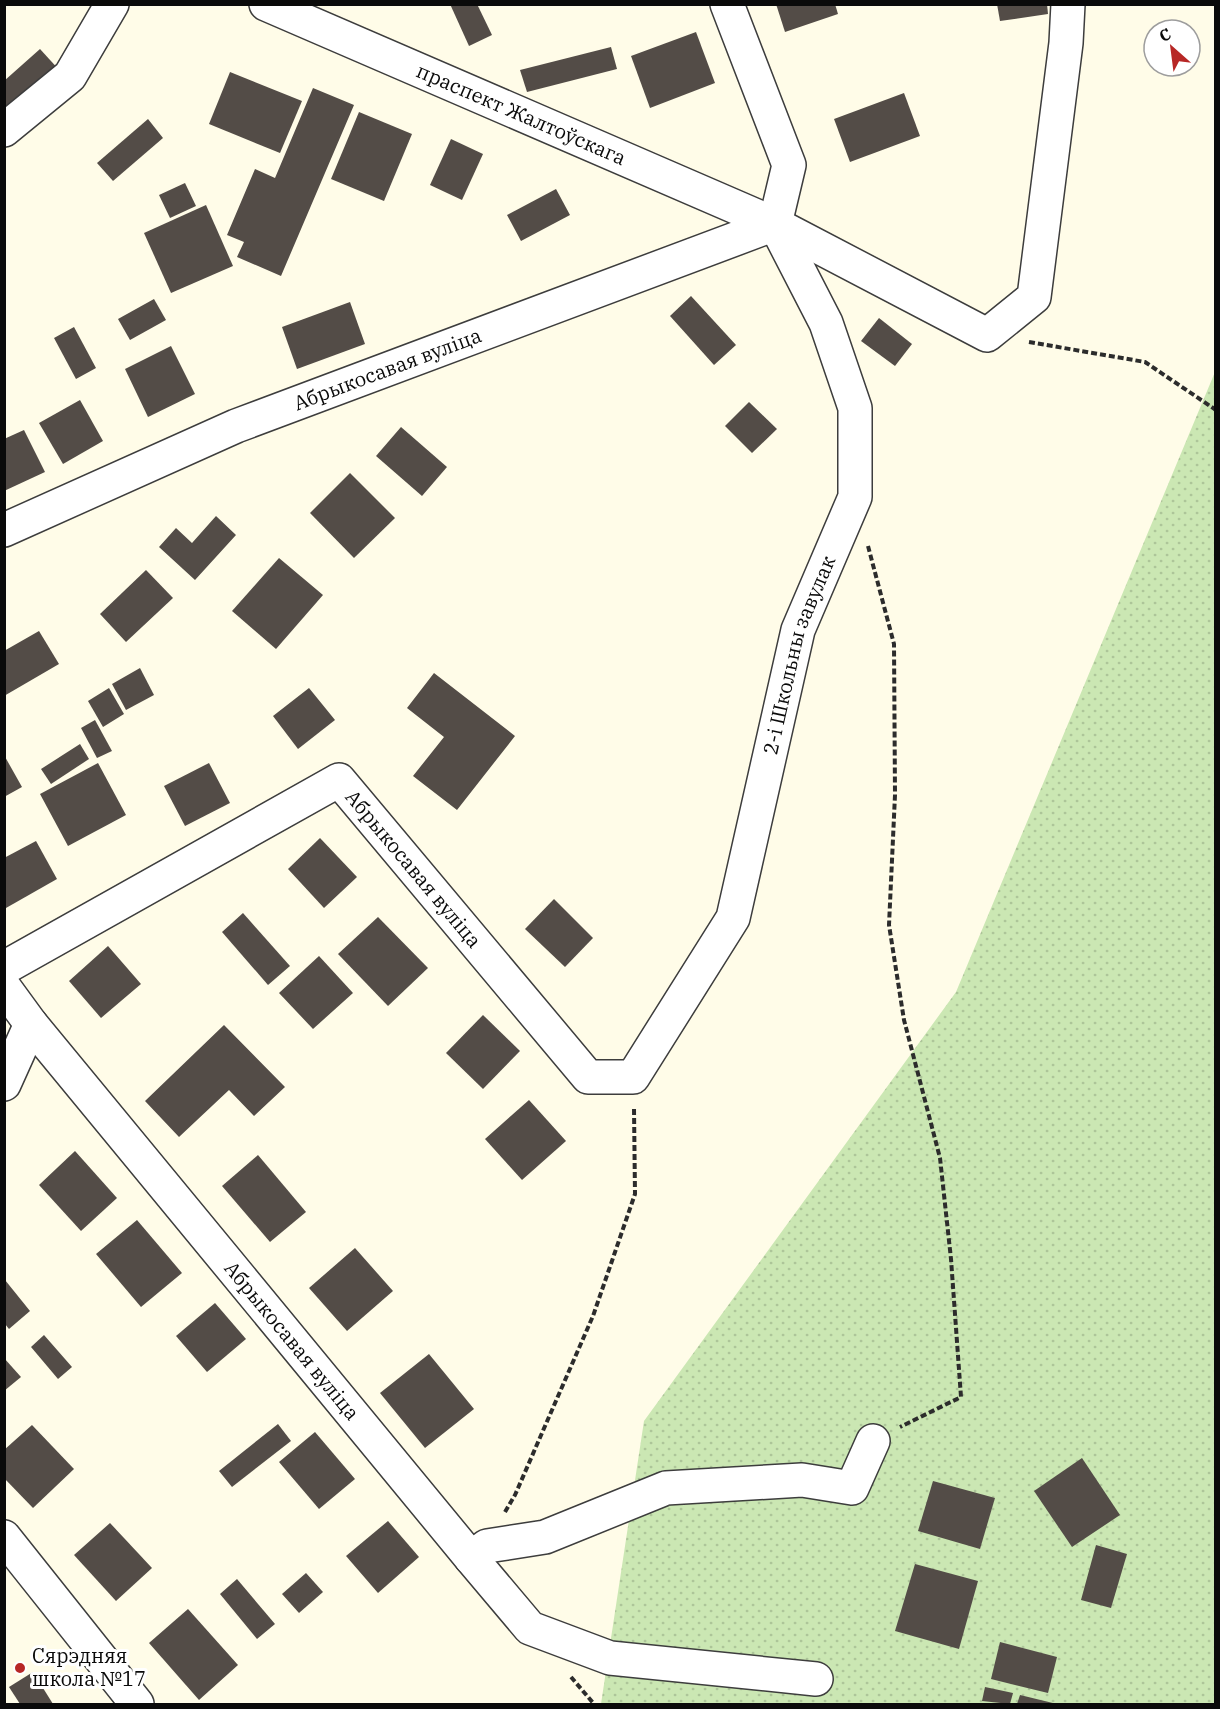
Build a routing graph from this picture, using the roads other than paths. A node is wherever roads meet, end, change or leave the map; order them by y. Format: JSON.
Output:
{"nodes":[{"id":1,"x":112,"y":4,"type":"edge"},
{"id":2,"x":266,"y":4,"type":"edge"},
{"id":3,"x":727,"y":4,"type":"edge"},
{"id":4,"x":1068,"y":4,"type":"edge"},
{"id":5,"x":4,"y":130,"type":"edge"},
{"id":6,"x":775,"y":224,"type":"junction"},
{"id":7,"x":4,"y":530,"type":"edge"},
{"id":8,"x":4,"y":968,"type":"edge"},
{"id":9,"x":4,"y":987,"type":"edge"},
{"id":10,"x":31,"y":1024,"type":"junction"},
{"id":11,"x":633,"y":1077,"type":"joint"},
{"id":12,"x":4,"y":1084,"type":"edge"},
{"id":13,"x":873,"y":1441,"type":"road end"},
{"id":14,"x":4,"y":1537,"type":"edge"},
{"id":15,"x":479,"y":1552,"type":"junction"},
{"id":16,"x":816,"y":1679,"type":"dead end"},
{"id":17,"x":137,"y":1704,"type":"edge"}],
"edges":[{"from":1,"to":5,"type":"street"},
{"from":2,"to":6,"type":"street","name":"праспект Жалтоўскага"},
{"from":3,"to":6,"type":"street"},
{"from":4,"to":6,"type":"street","name":"праспект Жалтоўскага"},
{"from":6,"to":7,"type":"street","name":"Абрыкосавая вуліца"},
{"from":6,"to":11,"type":"street","name":"2-і Школьны завулак"},
{"from":8,"to":11,"type":"street","name":"Абрыкосавая вуліца"},
{"from":9,"to":10,"type":"street","name":"Абрыкосавая вуліца"},
{"from":10,"to":12,"type":"street"},
{"from":10,"to":15,"type":"street","name":"Абрыкосавая вуліца"},
{"from":13,"to":15,"type":"street"},
{"from":14,"to":17,"type":"street"},
{"from":15,"to":16,"type":"street","name":"Абрыкосавая вуліца"}]}
